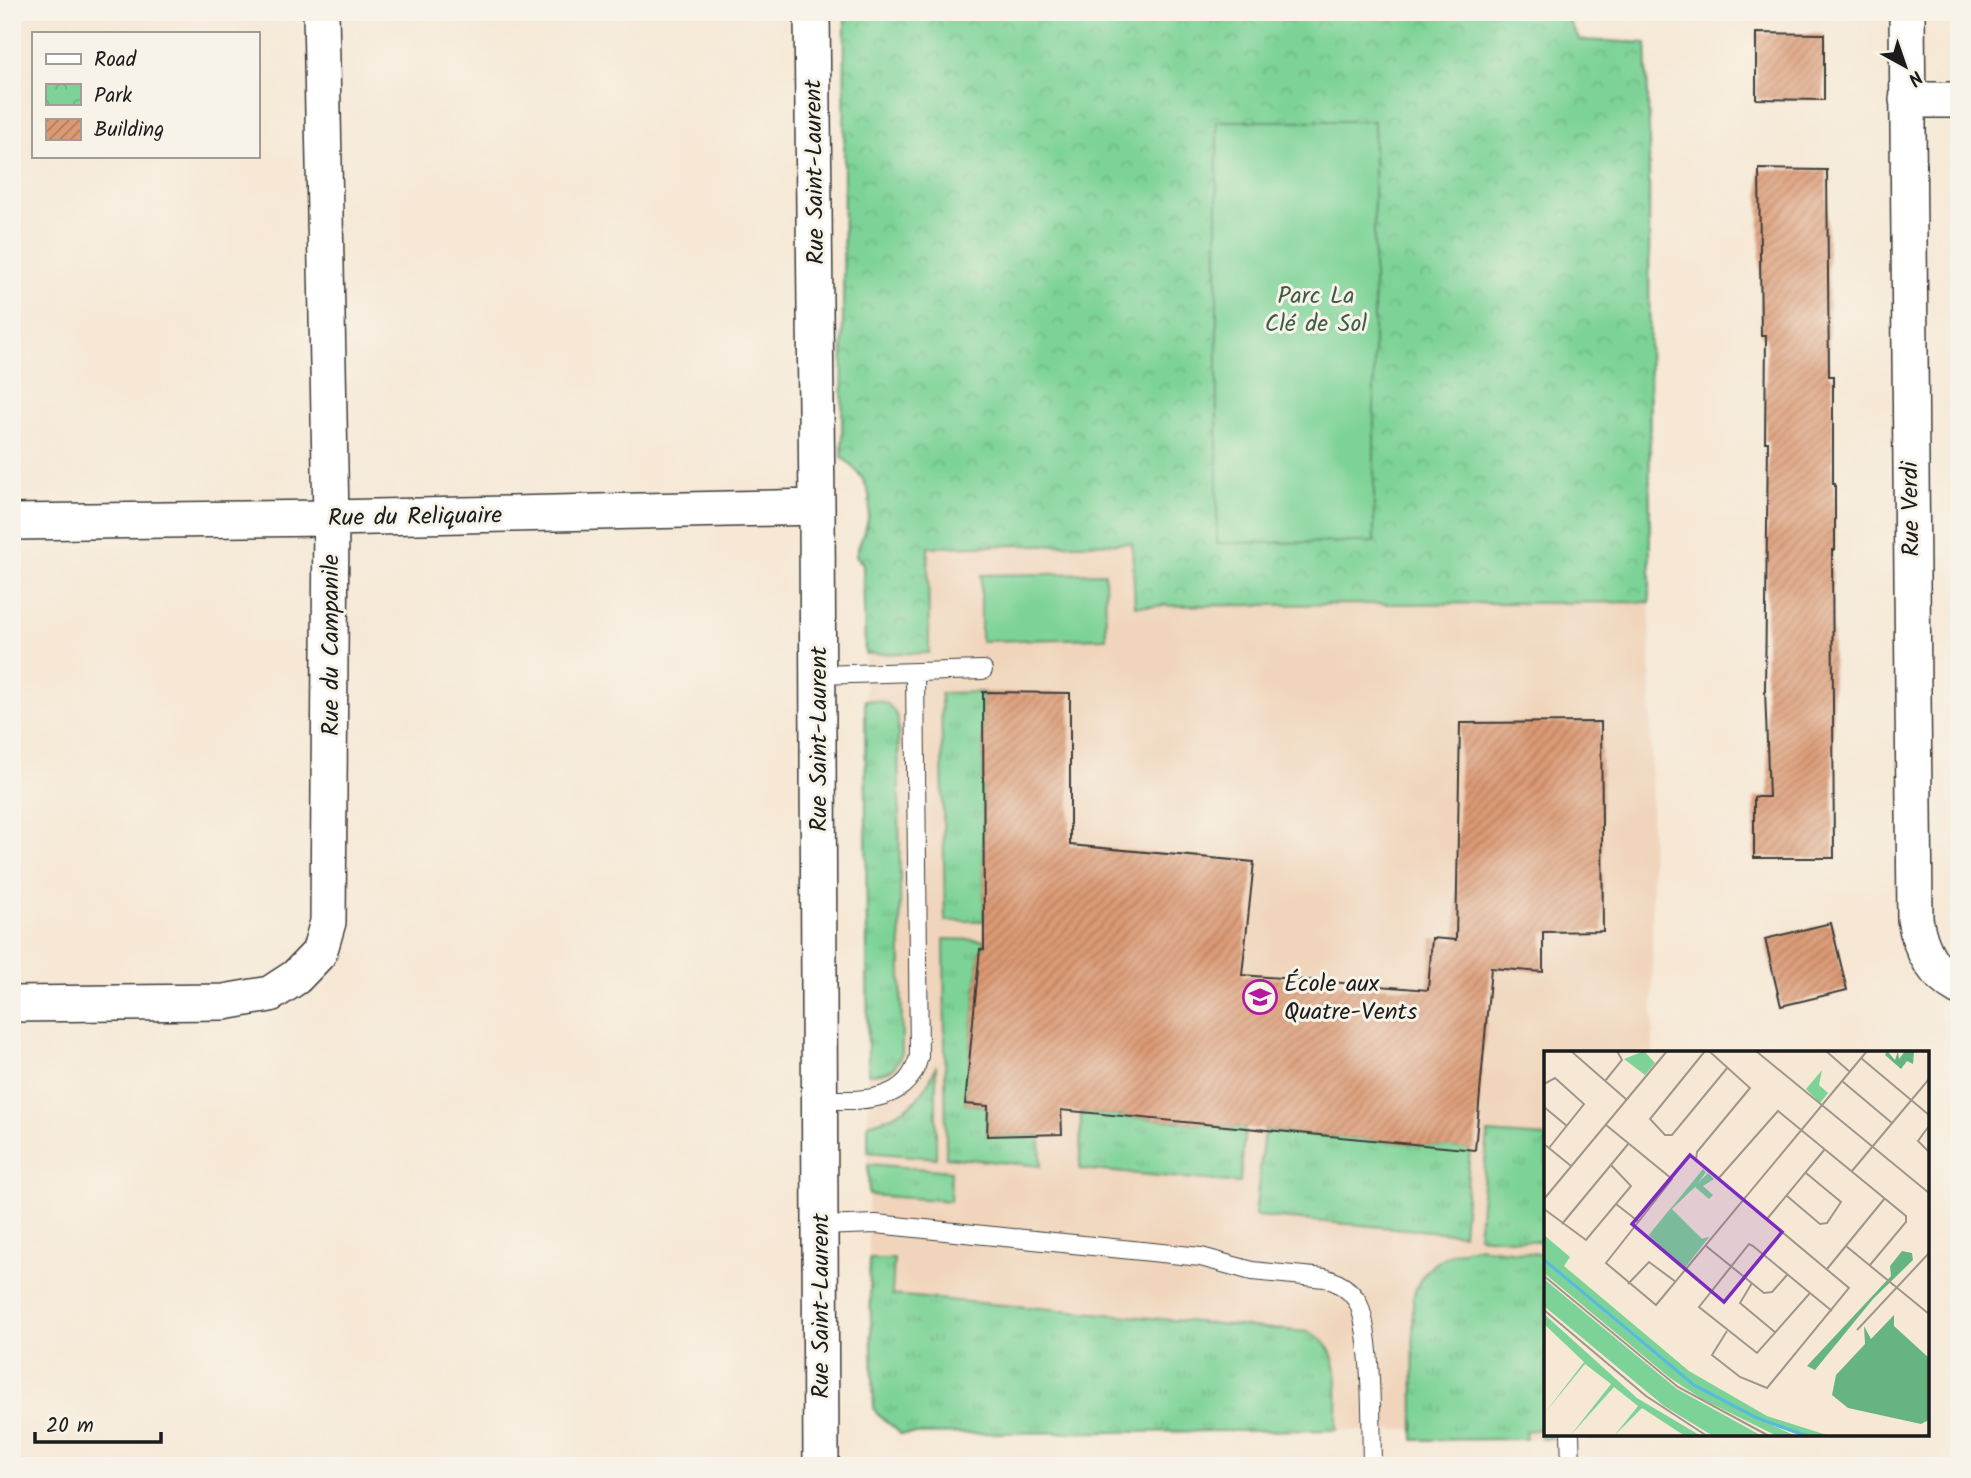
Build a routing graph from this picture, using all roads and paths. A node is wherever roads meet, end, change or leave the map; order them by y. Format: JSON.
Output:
{"nodes":[{"id":1,"x":321,"y":12,"type":"edge"},
{"id":2,"x":812,"y":12,"type":"edge"},
{"id":3,"x":1907,"y":12,"type":"edge"},
{"id":4,"x":1906,"y":100,"type":"junction"},
{"id":5,"x":1959,"y":100,"type":"edge"},
{"id":6,"x":817,"y":507,"type":"junction"},
{"id":7,"x":331,"y":519,"type":"junction"},
{"id":8,"x":12,"y":522,"type":"edge"},
{"id":9,"x":983,"y":670,"type":"dead end"},
{"id":10,"x":915,"y":674,"type":"junction"},
{"id":11,"x":818,"y":675,"type":"junction"},
{"id":12,"x":1959,"y":988,"type":"edge"},
{"id":13,"x":12,"y":1004,"type":"edge"},
{"id":14,"x":819,"y":1100,"type":"junction"},
{"id":15,"x":820,"y":1226,"type":"junction"},
{"id":16,"x":1570,"y":1436,"type":"edge"},
{"id":17,"x":821,"y":1466,"type":"edge"},
{"id":18,"x":1372,"y":1466,"type":"edge"},
{"id":19,"x":1571,"y":1466,"type":"edge"}],
"edges":[{"from":1,"to":7,"type":"street","name":"Rue du Campanile"},
{"from":2,"to":6,"type":"street","name":"Rue Saint-Laurent"},
{"from":3,"to":4,"type":"street","name":"Rue Verdi"},
{"from":4,"to":5,"type":"street"},
{"from":4,"to":12,"type":"street","name":"Rue Verdi"},
{"from":6,"to":7,"type":"street","name":"Rue du Reliquaire"},
{"from":6,"to":11,"type":"street","name":"Rue Saint-Laurent"},
{"from":7,"to":8,"type":"street","name":"Rue du Reliquaire"},
{"from":7,"to":13,"type":"street","name":"Rue du Campanile"},
{"from":9,"to":10,"type":"lane"},
{"from":10,"to":11,"type":"lane"},
{"from":10,"to":14,"type":"lane"},
{"from":11,"to":14,"type":"street","name":"Rue Saint-Laurent"},
{"from":14,"to":15,"type":"street","name":"Rue Saint-Laurent"},
{"from":15,"to":17,"type":"street","name":"Rue Saint-Laurent"},
{"from":15,"to":18,"type":"lane"},
{"from":16,"to":19,"type":"lane"}]}
